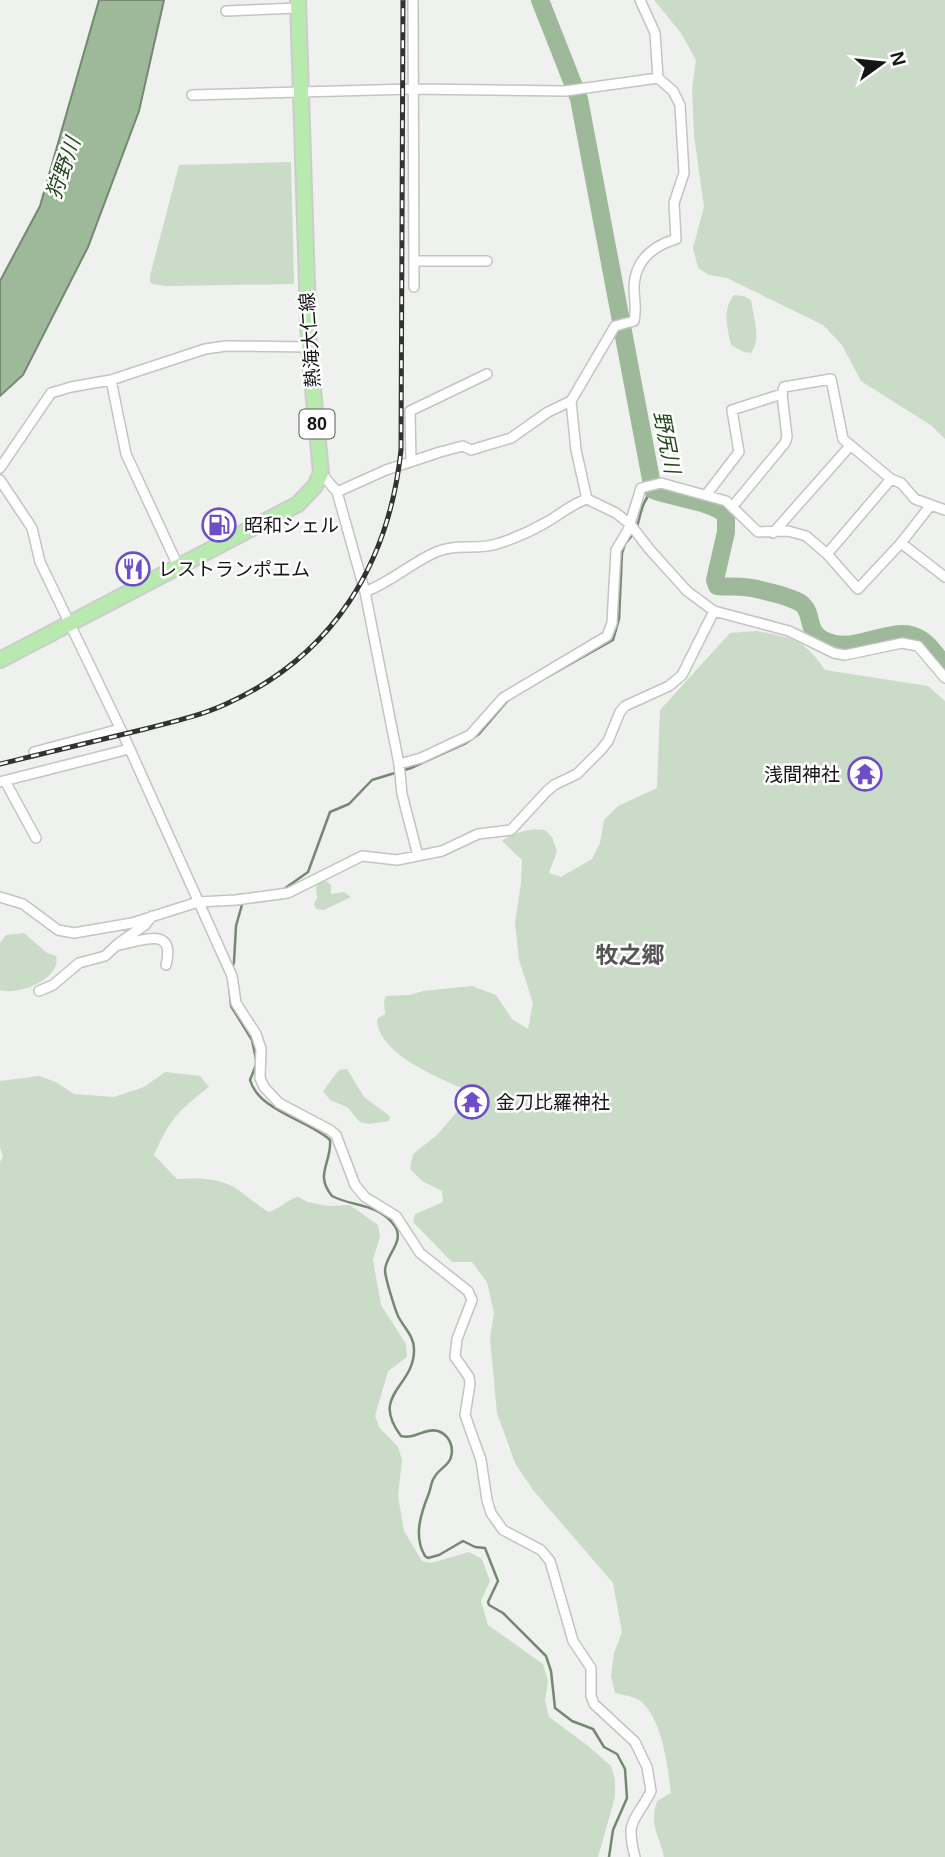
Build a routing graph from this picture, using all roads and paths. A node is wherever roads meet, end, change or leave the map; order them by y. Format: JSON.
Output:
{"nodes":[{"id":1,"x":413,"y":0,"type":"edge"},
{"id":2,"x":640,"y":0,"type":"edge"},
{"id":3,"x":298,"y":4,"type":"edge"},
{"id":4,"x":226,"y":10,"type":"dead end"},
{"id":5,"x":658,"y":78,"type":"junction"},
{"id":6,"x":412,"y":89,"type":"junction"},
{"id":7,"x":300,"y":92,"type":"junction"},
{"id":8,"x":192,"y":94,"type":"dead end"},
{"id":9,"x":414,"y":261,"type":"junction"},
{"id":10,"x":487,"y":261,"type":"dead end"},
{"id":11,"x":414,"y":288,"type":"dead end"},
{"id":12,"x":309,"y":347,"type":"junction"},
{"id":13,"x":486,"y":374,"type":"dead end"},
{"id":14,"x":111,"y":380,"type":"junction"},
{"id":15,"x":782,"y":394,"type":"junction"},
{"id":16,"x":571,"y":401,"type":"junction"},
{"id":17,"x":850,"y":446,"type":"junction"},
{"id":18,"x":411,"y":461,"type":"junction"},
{"id":19,"x":0,"y":468,"type":"edge"},
{"id":20,"x":321,"y":473,"type":"junction"},
{"id":21,"x":891,"y":479,"type":"junction"},
{"id":22,"x":0,"y":480,"type":"edge"},
{"id":23,"x":337,"y":492,"type":"junction"},
{"id":24,"x":706,"y":495,"type":"junction"},
{"id":25,"x":587,"y":499,"type":"junction"},
{"id":26,"x":733,"y":506,"type":"junction"},
{"id":27,"x":930,"y":506,"type":"junction"},
{"id":28,"x":945,"y":510,"type":"edge"},
{"id":29,"x":633,"y":528,"type":"junction"},
{"id":30,"x":773,"y":533,"type":"junction"},
{"id":31,"x":901,"y":542,"type":"junction"},
{"id":32,"x":827,"y":554,"type":"junction"},
{"id":33,"x":179,"y":568,"type":"junction"},
{"id":34,"x":945,"y":578,"type":"edge"},
{"id":35,"x":365,"y":592,"type":"junction"},
{"id":36,"x":714,"y":611,"type":"junction"},
{"id":37,"x":69,"y":625,"type":"junction"},
{"id":38,"x":0,"y":660,"type":"edge"},
{"id":39,"x":945,"y":678,"type":"edge"},
{"id":40,"x":121,"y":729,"type":"junction"},
{"id":41,"x":129,"y":749,"type":"junction"},
{"id":42,"x":34,"y":752,"type":"dead end"},
{"id":43,"x":400,"y":769,"type":"junction"},
{"id":44,"x":2,"y":782,"type":"edge"},
{"id":45,"x":36,"y":838,"type":"dead end"},
{"id":46,"x":418,"y":856,"type":"junction"},
{"id":47,"x":0,"y":897,"type":"edge"},
{"id":48,"x":198,"y":902,"type":"junction"},
{"id":49,"x":153,"y":915,"type":"junction"},
{"id":50,"x":116,"y":945,"type":"junction"},
{"id":51,"x":166,"y":965,"type":"dead end"},
{"id":52,"x":39,"y":991,"type":"dead end"},
{"id":53,"x":635,"y":1857,"type":"edge"}],
"edges":[{"from":1,"to":6,"type":"street"},
{"from":2,"to":5,"type":"street"},
{"from":3,"to":4,"type":"street"},
{"from":3,"to":7,"type":"main road","name":"熱海大仁線","number":"80"},
{"from":5,"to":6,"type":"street"},
{"from":5,"to":16,"type":"street"},
{"from":6,"to":7,"type":"street"},
{"from":6,"to":9,"type":"street"},
{"from":7,"to":8,"type":"street"},
{"from":7,"to":12,"type":"main road","name":"熱海大仁線","number":"80"},
{"from":9,"to":10,"type":"street"},
{"from":9,"to":11,"type":"street"},
{"from":12,"to":14,"type":"street"},
{"from":12,"to":20,"type":"main road","name":"熱海大仁線","number":"80"},
{"from":13,"to":18,"type":"street"},
{"from":14,"to":19,"type":"street"},
{"from":14,"to":33,"type":"street"},
{"from":15,"to":17,"type":"street"},
{"from":15,"to":24,"type":"street"},
{"from":15,"to":26,"type":"street"},
{"from":16,"to":18,"type":"street"},
{"from":16,"to":25,"type":"street"},
{"from":17,"to":21,"type":"street"},
{"from":17,"to":30,"type":"street"},
{"from":18,"to":23,"type":"street"},
{"from":20,"to":23,"type":"street"},
{"from":20,"to":33,"type":"main road"},
{"from":21,"to":27,"type":"street"},
{"from":21,"to":32,"type":"street"},
{"from":22,"to":37,"type":"street"},
{"from":23,"to":35,"type":"street"},
{"from":24,"to":26,"type":"street"},
{"from":24,"to":29,"type":"street"},
{"from":25,"to":29,"type":"street"},
{"from":25,"to":35,"type":"street"},
{"from":26,"to":30,"type":"street"},
{"from":27,"to":28,"type":"street"},
{"from":27,"to":31,"type":"street"},
{"from":29,"to":36,"type":"street"},
{"from":29,"to":43,"type":"street"},
{"from":30,"to":32,"type":"street"},
{"from":31,"to":32,"type":"street"},
{"from":31,"to":34,"type":"street"},
{"from":33,"to":37,"type":"main road"},
{"from":35,"to":43,"type":"street"},
{"from":36,"to":39,"type":"street"},
{"from":36,"to":46,"type":"street"},
{"from":37,"to":38,"type":"main road"},
{"from":37,"to":40,"type":"street"},
{"from":40,"to":41,"type":"street"},
{"from":40,"to":42,"type":"street"},
{"from":41,"to":44,"type":"street"},
{"from":41,"to":48,"type":"street"},
{"from":43,"to":46,"type":"street"},
{"from":44,"to":45,"type":"street"},
{"from":46,"to":48,"type":"street"},
{"from":47,"to":49,"type":"street"},
{"from":48,"to":49,"type":"street"},
{"from":48,"to":53,"type":"street"},
{"from":49,"to":50,"type":"street"},
{"from":50,"to":51,"type":"street"},
{"from":50,"to":52,"type":"street"}]}
